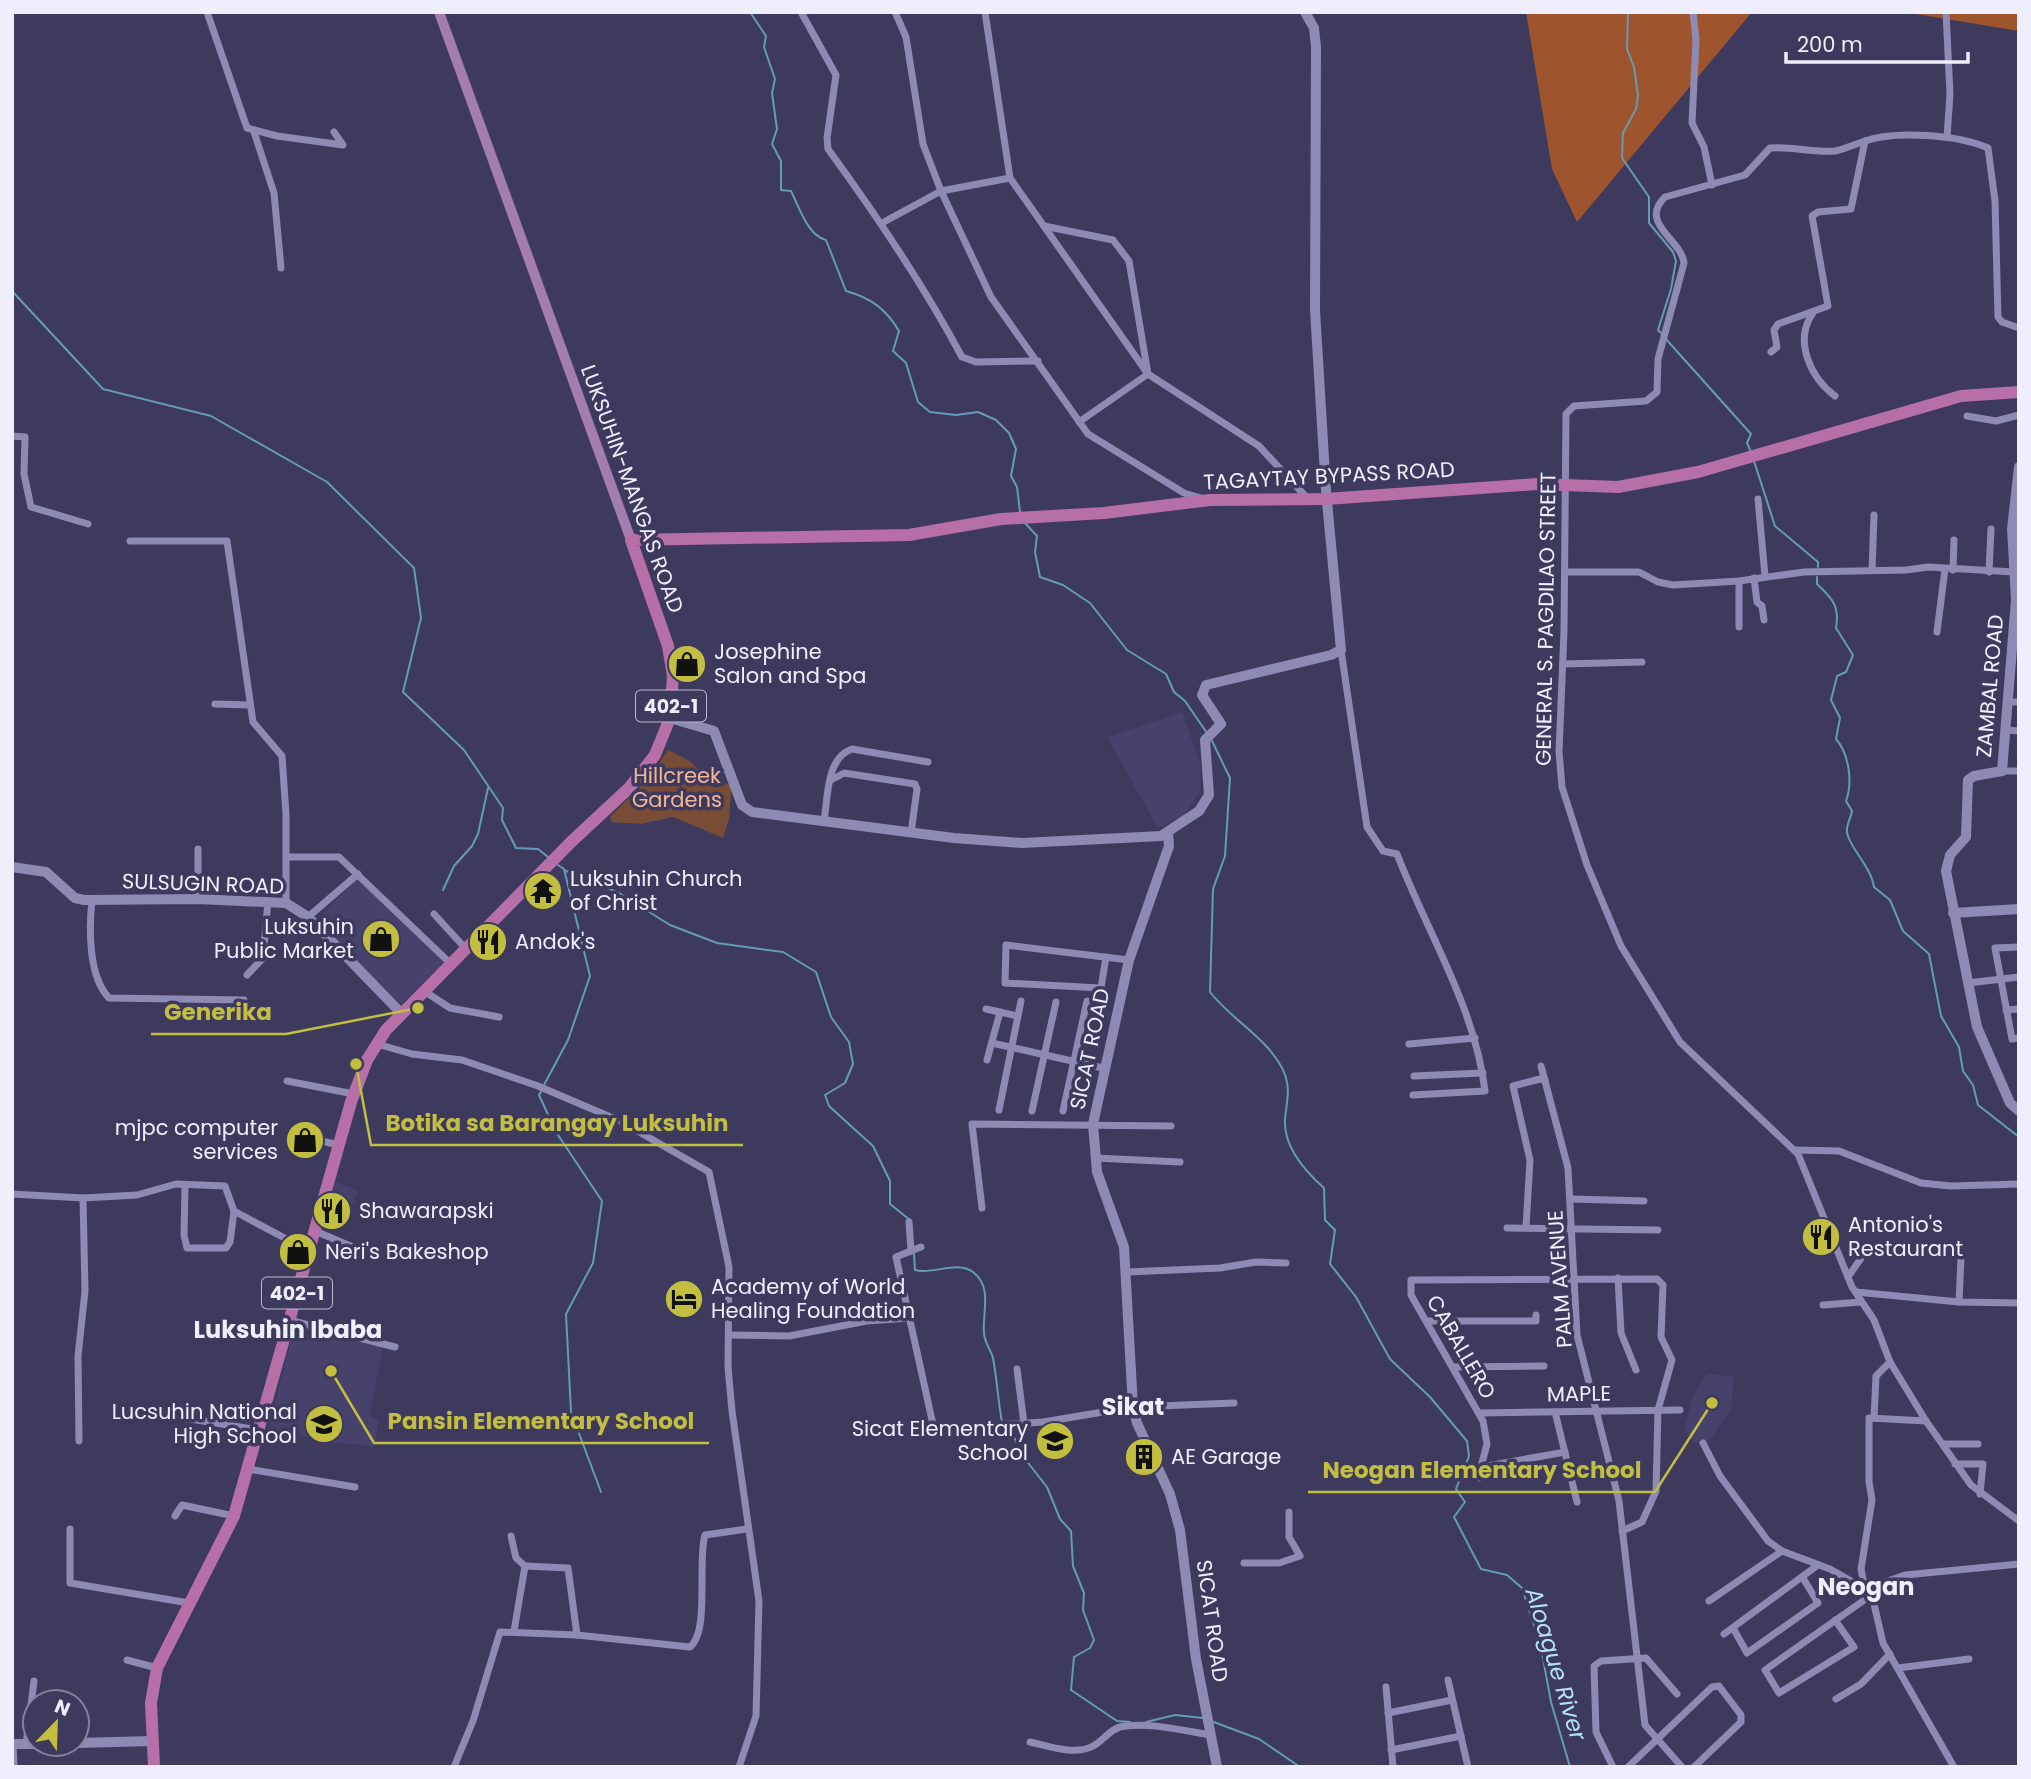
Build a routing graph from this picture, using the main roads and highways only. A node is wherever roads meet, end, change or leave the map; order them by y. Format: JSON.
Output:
{"nodes":[{"id":1,"x":439,"y":12,"type":"edge"},
{"id":2,"x":2019,"y":392,"type":"edge"},
{"id":3,"x":631,"y":540,"type":"junction"},
{"id":4,"x":154,"y":1767,"type":"edge"}],
"edges":[{"from":1,"to":3,"type":"main road","name":"LUKSUHIN-MANGAS ROAD","number":"402-1"},
{"from":2,"to":3,"type":"main road","name":"TAGAYTAY BYPASS ROAD"},
{"from":3,"to":4,"type":"main road","name":"LUKSUHIN-MANGAS ROAD","number":"402-1"}]}
